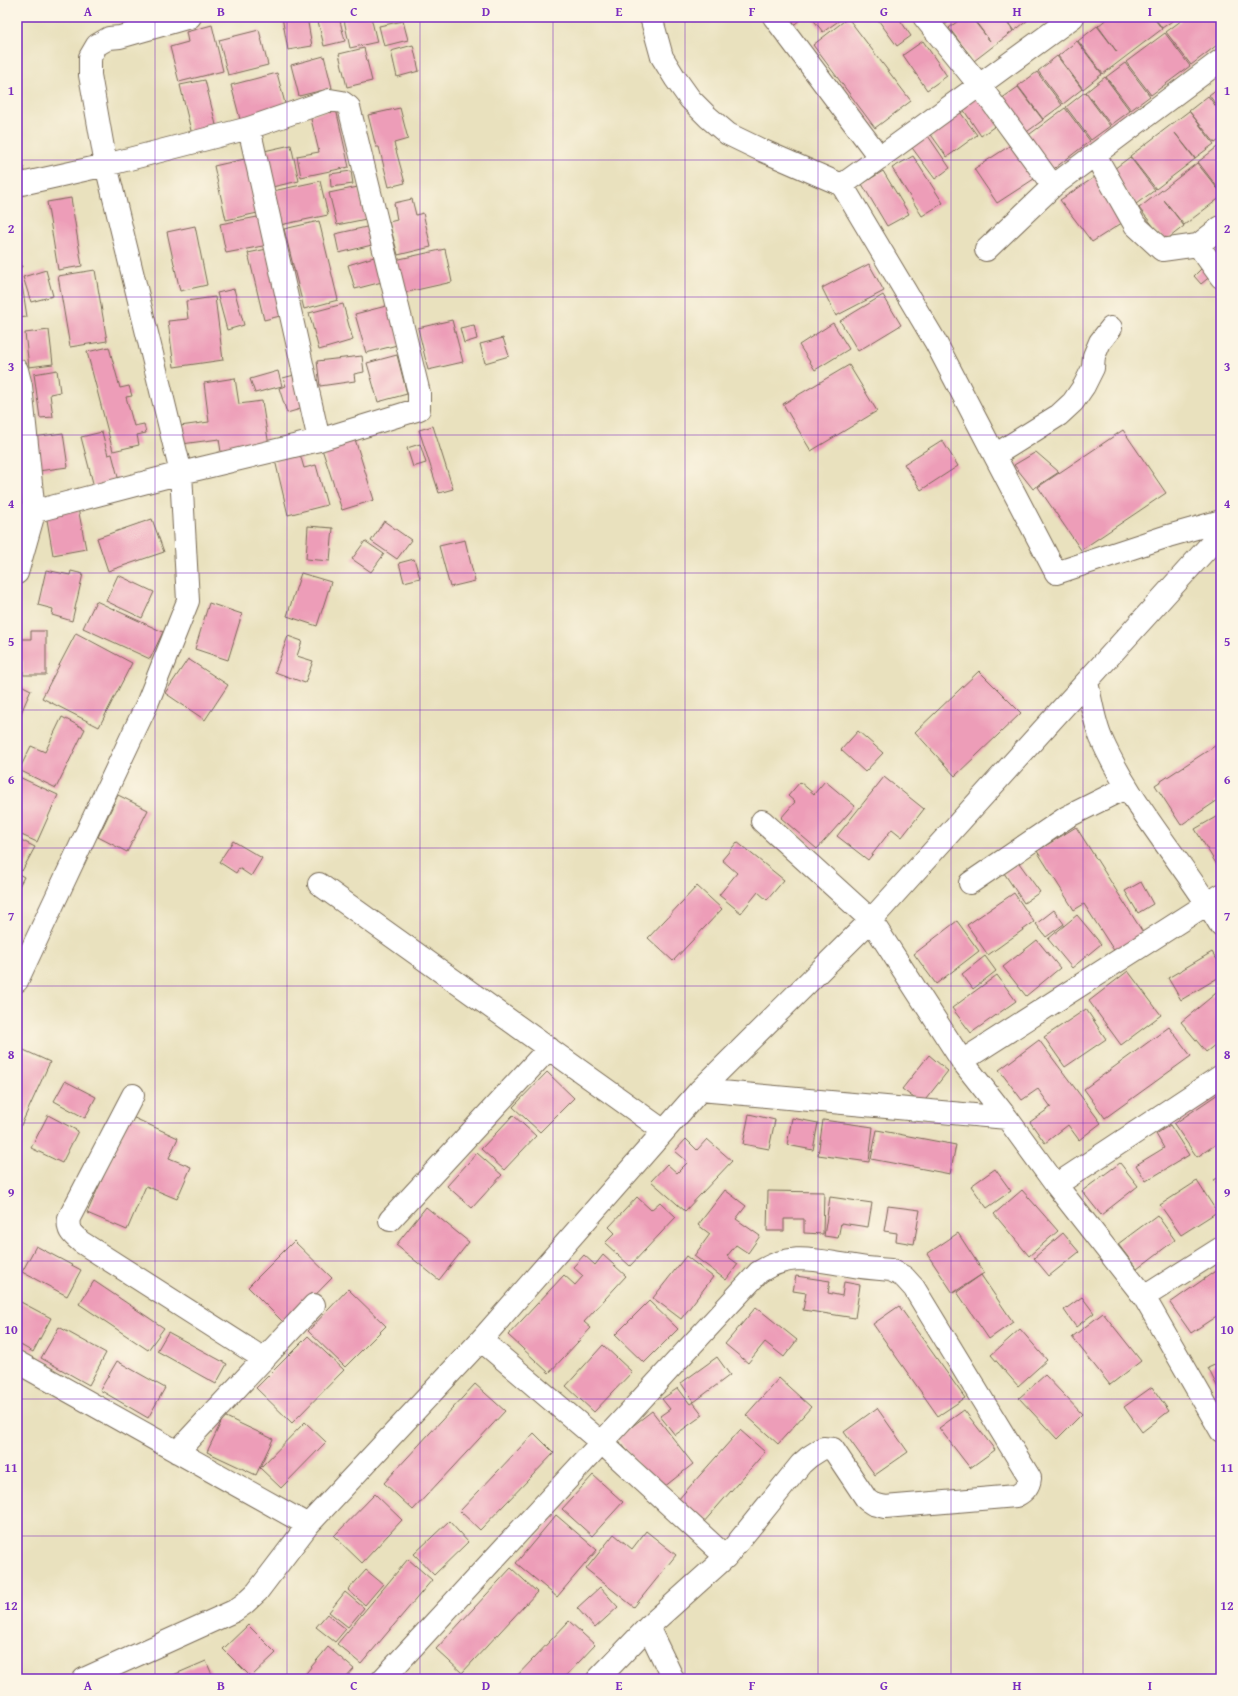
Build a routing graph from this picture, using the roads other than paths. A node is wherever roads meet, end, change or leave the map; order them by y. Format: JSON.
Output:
{"nodes":[{"id":1,"x":190,"y":17,"type":"edge"},
{"id":2,"x":651,"y":17,"type":"edge"},
{"id":3,"x":774,"y":17,"type":"edge"},
{"id":4,"x":924,"y":17,"type":"edge"},
{"id":5,"x":1073,"y":17,"type":"edge"},
{"id":6,"x":1221,"y":60,"type":"edge"},
{"id":7,"x":980,"y":86,"type":"junction"},
{"id":8,"x":249,"y":128,"type":"junction"},
{"id":9,"x":1095,"y":155,"type":"junction"},
{"id":10,"x":880,"y":158,"type":"junction"},
{"id":11,"x":106,"y":165,"type":"junction"},
{"id":12,"x":17,"y":185,"type":"edge"},
{"id":13,"x":842,"y":185,"type":"junction"},
{"id":14,"x":1053,"y":186,"type":"junction"},
{"id":15,"x":1221,"y":227,"type":"edge"},
{"id":16,"x":1198,"y":245,"type":"junction"},
{"id":17,"x":986,"y":250,"type":"dead end"},
{"id":18,"x":1221,"y":277,"type":"edge"},
{"id":19,"x":1111,"y":328,"type":"dead end"},
{"id":20,"x":18,"y":381,"type":"edge"},
{"id":21,"x":319,"y":440,"type":"junction"},
{"id":22,"x":995,"y":455,"type":"junction"},
{"id":23,"x":181,"y":473,"type":"junction"},
{"id":24,"x":25,"y":514,"type":"edge"},
{"id":25,"x":1221,"y":521,"type":"edge"},
{"id":26,"x":1221,"y":533,"type":"edge"},
{"id":27,"x":17,"y":573,"type":"edge"},
{"id":28,"x":1087,"y":682,"type":"junction"},
{"id":29,"x":1127,"y":787,"type":"junction"},
{"id":30,"x":762,"y":821,"type":"dead end"},
{"id":31,"x":970,"y":883,"type":"dead end"},
{"id":32,"x":319,"y":884,"type":"dead end"},
{"id":33,"x":1214,"y":899,"type":"edge"},
{"id":34,"x":871,"y":920,"type":"junction"},
{"id":35,"x":1221,"y":926,"type":"edge"},
{"id":36,"x":17,"y":981,"type":"edge"},
{"id":37,"x":549,"y":1048,"type":"junction"},
{"id":38,"x":962,"y":1061,"type":"junction"},
{"id":39,"x":1221,"y":1076,"type":"edge"},
{"id":40,"x":700,"y":1090,"type":"junction"},
{"id":41,"x":133,"y":1095,"type":"dead end"},
{"id":42,"x":1007,"y":1118,"type":"junction"},
{"id":43,"x":664,"y":1131,"type":"junction"},
{"id":44,"x":1056,"y":1185,"type":"junction"},
{"id":45,"x":390,"y":1220,"type":"dead end"},
{"id":46,"x":1221,"y":1248,"type":"edge"},
{"id":47,"x":1144,"y":1296,"type":"junction"},
{"id":48,"x":314,"y":1305,"type":"dead end"},
{"id":49,"x":481,"y":1340,"type":"junction"},
{"id":50,"x":264,"y":1359,"type":"junction"},
{"id":51,"x":17,"y":1362,"type":"edge"},
{"id":52,"x":1221,"y":1429,"type":"edge"},
{"id":53,"x":602,"y":1443,"type":"junction"},
{"id":54,"x":177,"y":1452,"type":"junction"},
{"id":55,"x":308,"y":1525,"type":"junction"},
{"id":56,"x":726,"y":1557,"type":"junction"},
{"id":57,"x":648,"y":1627,"type":"junction"},
{"id":58,"x":84,"y":1679,"type":"edge"},
{"id":59,"x":383,"y":1679,"type":"edge"},
{"id":60,"x":598,"y":1679,"type":"edge"},
{"id":61,"x":673,"y":1679,"type":"edge"}],
"edges":[{"from":1,"to":11,"type":"street"},
{"from":2,"to":13,"type":"street"},
{"from":3,"to":10,"type":"street"},
{"from":4,"to":7,"type":"street"},
{"from":5,"to":7,"type":"street"},
{"from":6,"to":9,"type":"street"},
{"from":7,"to":10,"type":"street"},
{"from":7,"to":14,"type":"street"},
{"from":8,"to":11,"type":"street"},
{"from":8,"to":21,"type":"street"},
{"from":8,"to":21,"type":"street"},
{"from":9,"to":14,"type":"street"},
{"from":9,"to":16,"type":"street"},
{"from":10,"to":13,"type":"street"},
{"from":11,"to":12,"type":"street"},
{"from":11,"to":23,"type":"street"},
{"from":13,"to":22,"type":"street"},
{"from":14,"to":17,"type":"street"},
{"from":15,"to":16,"type":"street"},
{"from":16,"to":18,"type":"street"},
{"from":19,"to":22,"type":"street"},
{"from":20,"to":24,"type":"street"},
{"from":21,"to":23,"type":"street"},
{"from":22,"to":25,"type":"street"},
{"from":23,"to":24,"type":"street"},
{"from":23,"to":36,"type":"street"},
{"from":24,"to":27,"type":"street"},
{"from":26,"to":28,"type":"street"},
{"from":28,"to":29,"type":"street"},
{"from":28,"to":34,"type":"street"},
{"from":29,"to":31,"type":"street"},
{"from":29,"to":33,"type":"street"},
{"from":30,"to":34,"type":"street"},
{"from":32,"to":37,"type":"street"},
{"from":33,"to":35,"type":"street"},
{"from":33,"to":38,"type":"street"},
{"from":34,"to":38,"type":"street"},
{"from":34,"to":40,"type":"street"},
{"from":37,"to":43,"type":"street"},
{"from":37,"to":45,"type":"street"},
{"from":38,"to":42,"type":"street"},
{"from":39,"to":44,"type":"street"},
{"from":40,"to":42,"type":"street"},
{"from":40,"to":43,"type":"street"},
{"from":41,"to":50,"type":"street"},
{"from":42,"to":44,"type":"street"},
{"from":43,"to":49,"type":"street"},
{"from":44,"to":47,"type":"street"},
{"from":46,"to":47,"type":"street"},
{"from":47,"to":52,"type":"street"},
{"from":48,"to":50,"type":"street"},
{"from":49,"to":53,"type":"street"},
{"from":49,"to":55,"type":"street"},
{"from":50,"to":54,"type":"street"},
{"from":51,"to":54,"type":"street"},
{"from":53,"to":56,"type":"street"},
{"from":53,"to":56,"type":"street"},
{"from":53,"to":59,"type":"street"},
{"from":54,"to":55,"type":"street"},
{"from":55,"to":58,"type":"street"},
{"from":56,"to":57,"type":"street"},
{"from":57,"to":60,"type":"street"},
{"from":57,"to":61,"type":"street"}]}
